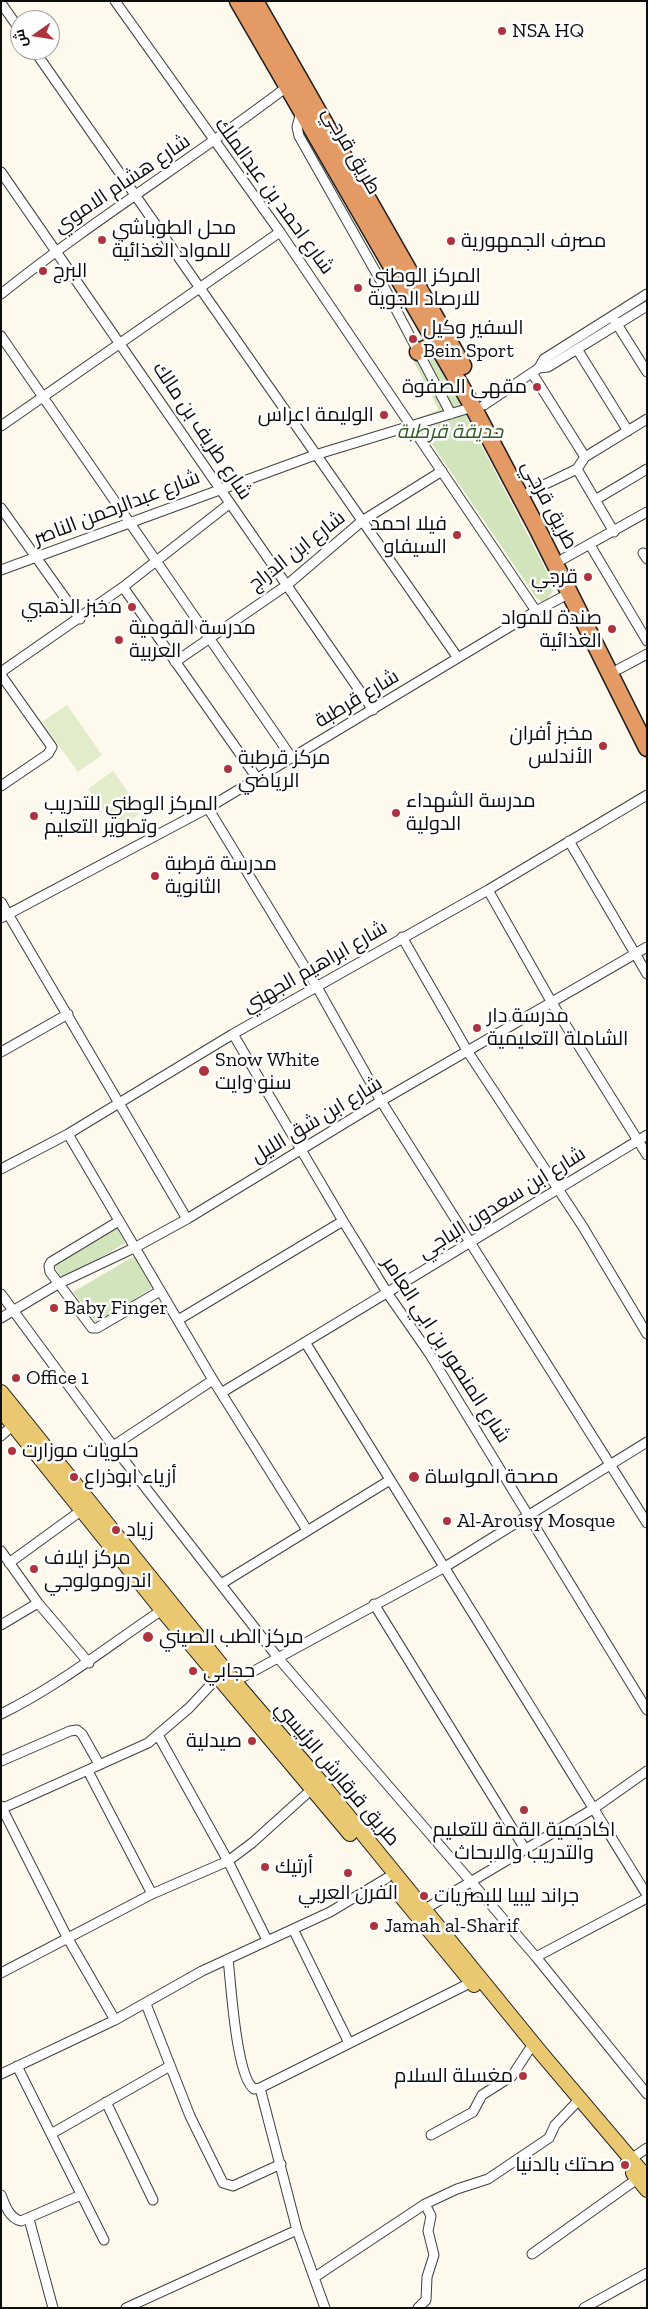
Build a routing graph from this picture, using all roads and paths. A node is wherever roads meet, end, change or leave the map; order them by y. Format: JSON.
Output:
{"nodes":[{"id":1,"x":115,"y":1,"type":"edge"},
{"id":2,"x":238,"y":1,"type":"edge"},
{"id":3,"x":255,"y":1,"type":"edge"},
{"id":4,"x":2,"y":2,"type":"edge"},
{"id":5,"x":10,"y":14,"type":"edge"},
{"id":6,"x":41,"y":60,"type":"edge"},
{"id":7,"x":288,"y":86,"type":"junction"},
{"id":8,"x":302,"y":109,"type":"junction"},
{"id":9,"x":214,"y":142,"type":"junction"},
{"id":10,"x":1,"y":172,"type":"edge"},
{"id":11,"x":135,"y":195,"type":"junction"},
{"id":12,"x":280,"y":232,"type":"junction"},
{"id":13,"x":56,"y":250,"type":"junction"},
{"id":14,"x":200,"y":288,"type":"junction"},
{"id":15,"x":1,"y":294,"type":"edge"},
{"id":16,"x":647,"y":294,"type":"edge"},
{"id":17,"x":647,"y":306,"type":"edge"},
{"id":18,"x":612,"y":316,"type":"junction"},
{"id":19,"x":618,"y":324,"type":"junction"},
{"id":20,"x":1,"y":336,"type":"edge"},
{"id":21,"x":121,"y":341,"type":"junction"},
{"id":22,"x":437,"y":343,"type":"junction"},
{"id":23,"x":577,"y":349,"type":"junction"},
{"id":24,"x":418,"y":352,"type":"junction"},
{"id":25,"x":535,"y":371,"type":"junction"},
{"id":26,"x":647,"y":372,"type":"edge"},
{"id":27,"x":42,"y":396,"type":"junction"},
{"id":28,"x":478,"y":406,"type":"junction"},
{"id":29,"x":451,"y":414,"type":"junction"},
{"id":30,"x":647,"y":419,"type":"edge"},
{"id":31,"x":412,"y":425,"type":"junction"},
{"id":32,"x":1,"y":426,"type":"edge"},
{"id":33,"x":628,"y":431,"type":"junction"},
{"id":34,"x":315,"y":455,"type":"junction"},
{"id":35,"x":585,"y":457,"type":"junction"},
{"id":36,"x":577,"y":469,"type":"junction"},
{"id":37,"x":647,"y":469,"type":"edge"},
{"id":38,"x":442,"y":471,"type":"junction"},
{"id":39,"x":219,"y":488,"type":"junction"},
{"id":40,"x":529,"y":492,"type":"junction"},
{"id":41,"x":595,"y":500,"type":"junction"},
{"id":42,"x":229,"y":504,"type":"junction"},
{"id":43,"x":1,"y":508,"type":"edge"},
{"id":44,"x":647,"y":512,"type":"edge"},
{"id":45,"x":362,"y":521,"type":"junction"},
{"id":46,"x":129,"y":522,"type":"junction"},
{"id":47,"x":614,"y":532,"type":"junction"},
{"id":48,"x":590,"y":545,"type":"junction"},
{"id":49,"x":35,"y":557,"type":"junction"},
{"id":50,"x":563,"y":560,"type":"junction"},
{"id":51,"x":156,"y":562,"type":"junction"},
{"id":52,"x":1,"y":570,"type":"edge"},
{"id":53,"x":286,"y":585,"type":"junction"},
{"id":54,"x":123,"y":587,"type":"junction"},
{"id":55,"x":570,"y":593,"type":"junction"},
{"id":56,"x":536,"y":611,"type":"junction"},
{"id":57,"x":80,"y":619,"type":"junction"},
{"id":58,"x":209,"y":638,"type":"junction"},
{"id":59,"x":647,"y":641,"type":"edge"},
{"id":60,"x":647,"y":654,"type":"edge"},
{"id":61,"x":458,"y":658,"type":"junction"},
{"id":62,"x":175,"y":662,"type":"junction"},
{"id":63,"x":619,"y":669,"type":"junction"},
{"id":64,"x":1,"y":673,"type":"edge"},
{"id":65,"x":374,"y":710,"type":"junction"},
{"id":66,"x":647,"y":724,"type":"edge"},
{"id":67,"x":647,"y":748,"type":"edge"},
{"id":68,"x":292,"y":758,"type":"junction"},
{"id":69,"x":257,"y":778,"type":"junction"},
{"id":70,"x":1,"y":786,"type":"edge"},
{"id":71,"x":647,"y":795,"type":"edge"},
{"id":72,"x":208,"y":808,"type":"junction"},
{"id":73,"x":569,"y":841,"type":"junction"},
{"id":74,"x":488,"y":890,"type":"junction"},
{"id":75,"x":1,"y":902,"type":"edge"},
{"id":76,"x":5,"y":916,"type":"edge"},
{"id":77,"x":402,"y":937,"type":"junction"},
{"id":78,"x":647,"y":947,"type":"edge"},
{"id":79,"x":635,"y":954,"type":"junction"},
{"id":80,"x":647,"y":974,"type":"edge"},
{"id":81,"x":317,"y":987,"type":"junction"},
{"id":82,"x":552,"y":1003,"type":"junction"},
{"id":83,"x":68,"y":1014,"type":"junction"},
{"id":84,"x":233,"y":1034,"type":"junction"},
{"id":85,"x":1,"y":1052,"type":"edge"},
{"id":86,"x":468,"y":1052,"type":"junction"},
{"id":87,"x":382,"y":1101,"type":"junction"},
{"id":88,"x":120,"y":1103,"type":"junction"},
{"id":89,"x":68,"y":1134,"type":"junction"},
{"id":90,"x":647,"y":1135,"type":"edge"},
{"id":91,"x":638,"y":1141,"type":"junction"},
{"id":92,"x":300,"y":1150,"type":"junction"},
{"id":93,"x":647,"y":1155,"type":"edge"},
{"id":94,"x":1,"y":1169,"type":"edge"},
{"id":95,"x":556,"y":1188,"type":"junction"},
{"id":96,"x":187,"y":1219,"type":"junction"},
{"id":97,"x":119,"y":1221,"type":"junction"},
{"id":98,"x":343,"y":1222,"type":"junction"},
{"id":99,"x":471,"y":1241,"type":"junction"},
{"id":100,"x":136,"y":1248,"type":"junction"},
{"id":101,"x":58,"y":1284,"type":"junction"},
{"id":102,"x":160,"y":1291,"type":"junction"},
{"id":103,"x":1,"y":1294,"type":"edge"},
{"id":104,"x":388,"y":1294,"type":"junction"},
{"id":105,"x":15,"y":1312,"type":"junction"},
{"id":106,"x":1,"y":1318,"type":"edge"},
{"id":107,"x":178,"y":1320,"type":"junction"},
{"id":108,"x":647,"y":1334,"type":"edge"},
{"id":109,"x":305,"y":1342,"type":"junction"},
{"id":110,"x":213,"y":1380,"type":"junction"},
{"id":111,"x":1,"y":1392,"type":"edge"},
{"id":112,"x":221,"y":1393,"type":"junction"},
{"id":113,"x":1,"y":1410,"type":"edge"},
{"id":114,"x":13,"y":1425,"type":"junction"},
{"id":115,"x":1,"y":1436,"type":"edge"},
{"id":116,"x":647,"y":1442,"type":"edge"},
{"id":117,"x":113,"y":1446,"type":"junction"},
{"id":118,"x":610,"y":1465,"type":"junction"},
{"id":119,"x":390,"y":1480,"type":"junction"},
{"id":120,"x":82,"y":1510,"type":"junction"},
{"id":121,"x":530,"y":1516,"type":"junction"},
{"id":122,"x":647,"y":1523,"type":"edge"},
{"id":123,"x":307,"y":1530,"type":"junction"},
{"id":124,"x":1,"y":1551,"type":"edge"},
{"id":125,"x":9,"y":1562,"type":"junction"},
{"id":126,"x":445,"y":1567,"type":"junction"},
{"id":127,"x":221,"y":1584,"type":"junction"},
{"id":128,"x":38,"y":1603,"type":"junction"},
{"id":129,"x":374,"y":1604,"type":"junction"},
{"id":130,"x":162,"y":1610,"type":"junction"},
{"id":131,"x":1,"y":1625,"type":"edge"},
{"id":132,"x":279,"y":1659,"type":"junction"},
{"id":133,"x":89,"y":1663,"type":"junction"},
{"id":134,"x":226,"y":1681,"type":"junction"},
{"id":135,"x":647,"y":1710,"type":"edge"},
{"id":136,"x":1,"y":1714,"type":"edge"},
{"id":137,"x":158,"y":1735,"type":"junction"},
{"id":138,"x":1,"y":1761,"type":"edge"},
{"id":139,"x":99,"y":1764,"type":"junction"},
{"id":140,"x":88,"y":1771,"type":"junction"},
{"id":141,"x":647,"y":1771,"type":"edge"},
{"id":142,"x":312,"y":1788,"type":"junction"},
{"id":143,"x":2,"y":1808,"type":"edge"},
{"id":144,"x":594,"y":1809,"type":"junction"},
{"id":145,"x":525,"y":1849,"type":"junction"},
{"id":146,"x":228,"y":1860,"type":"junction"},
{"id":147,"x":388,"y":1878,"type":"junction"},
{"id":148,"x":469,"y":1882,"type":"junction"},
{"id":149,"x":152,"y":1894,"type":"junction"},
{"id":150,"x":647,"y":1896,"type":"edge"},
{"id":151,"x":420,"y":1913,"type":"junction"},
{"id":152,"x":293,"y":1929,"type":"junction"},
{"id":153,"x":67,"y":1937,"type":"junction"},
{"id":154,"x":267,"y":1940,"type":"junction"},
{"id":155,"x":536,"y":1957,"type":"junction"},
{"id":156,"x":228,"y":1958,"type":"junction"},
{"id":157,"x":1,"y":1973,"type":"edge"},
{"id":158,"x":472,"y":1982,"type":"junction"},
{"id":159,"x":146,"y":2004,"type":"junction"},
{"id":160,"x":115,"y":2020,"type":"junction"},
{"id":161,"x":349,"y":2043,"type":"junction"},
{"id":162,"x":528,"y":2050,"type":"junction"},
{"id":163,"x":17,"y":2066,"type":"junction"},
{"id":164,"x":170,"y":2066,"type":"junction"},
{"id":165,"x":1,"y":2074,"type":"edge"},
{"id":166,"x":260,"y":2088,"type":"junction"},
{"id":167,"x":647,"y":2094,"type":"edge"},
{"id":168,"x":106,"y":2102,"type":"junction"},
{"id":169,"x":576,"y":2103,"type":"junction"},
{"id":170,"x":51,"y":2134,"type":"junction"},
{"id":171,"x":431,"y":2134,"type":"dead end"},
{"id":172,"x":647,"y":2148,"type":"edge"},
{"id":173,"x":628,"y":2161,"type":"junction"},
{"id":174,"x":281,"y":2164,"type":"junction"},
{"id":175,"x":642,"y":2179,"type":"edge"},
{"id":176,"x":647,"y":2190,"type":"edge"},
{"id":177,"x":1,"y":2195,"type":"edge"},
{"id":178,"x":81,"y":2195,"type":"junction"},
{"id":179,"x":153,"y":2200,"type":"dead end"},
{"id":180,"x":425,"y":2204,"type":"junction"},
{"id":181,"x":30,"y":2219,"type":"junction"},
{"id":182,"x":297,"y":2230,"type":"junction"},
{"id":183,"x":104,"y":2240,"type":"dead end"},
{"id":184,"x":532,"y":2254,"type":"dead end"},
{"id":185,"x":647,"y":2273,"type":"edge"},
{"id":186,"x":315,"y":2277,"type":"junction"},
{"id":187,"x":53,"y":2308,"type":"edge"},
{"id":188,"x":126,"y":2308,"type":"edge"},
{"id":189,"x":325,"y":2308,"type":"edge"},
{"id":190,"x":418,"y":2308,"type":"edge"},
{"id":191,"x":584,"y":2308,"type":"edge"}],
"edges":[{"from":1,"to":9,"type":"street","name":"شارع احمد بن عبدالملك"},
{"from":2,"to":7,"type":"highway","name":"طريق قرجي"},
{"from":3,"to":28,"type":"highway","name":"طريق قرجي"},
{"from":4,"to":5,"type":"street"},
{"from":6,"to":11,"type":"street"},
{"from":7,"to":8,"type":"highway","name":"طريق قرجي"},
{"from":7,"to":9,"type":"street","name":"شارع هشام الاموي"},
{"from":8,"to":22,"type":"highway","name":"طريق قرجي"},
{"from":8,"to":24,"type":"street"},
{"from":9,"to":11,"type":"street","name":"شارع هشام الاموي"},
{"from":9,"to":12,"type":"street","name":"شارع احمد بن عبدالملك"},
{"from":10,"to":13,"type":"street","name":"شارع طريف بن مالك"},
{"from":11,"to":13,"type":"street","name":"شارع هشام الاموي"},
{"from":11,"to":14,"type":"street"},
{"from":12,"to":14,"type":"street"},
{"from":12,"to":31,"type":"street","name":"شارع احمد بن عبدالملك"},
{"from":13,"to":15,"type":"street","name":"شارع هشام الاموي"},
{"from":13,"to":21,"type":"street","name":"شارع طريف بن مالك"},
{"from":14,"to":21,"type":"street"},
{"from":14,"to":34,"type":"street"},
{"from":16,"to":18,"type":"street"},
{"from":17,"to":19,"type":"street"},
{"from":18,"to":19,"type":"street"},
{"from":18,"to":25,"type":"street"},
{"from":19,"to":23,"type":"street"},
{"from":19,"to":26,"type":"street"},
{"from":20,"to":27,"type":"street"},
{"from":21,"to":27,"type":"street"},
{"from":21,"to":39,"type":"street","name":"شارع طريف بن مالك"},
{"from":22,"to":24,"type":"highway"},
{"from":22,"to":28,"type":"highway","name":"طريق قرجي"},
{"from":23,"to":25,"type":"street"},
{"from":23,"to":33,"type":"street"},
{"from":24,"to":29,"type":"street"},
{"from":25,"to":28,"type":"street","name":"شارع عبدالرحمن الناصر"},
{"from":25,"to":35,"type":"street"},
{"from":27,"to":32,"type":"street"},
{"from":27,"to":46,"type":"street"},
{"from":28,"to":29,"type":"street","name":"شارع عبدالرحمن الناصر"},
{"from":28,"to":40,"type":"highway","name":"طريق قرجي"},
{"from":28,"to":55,"type":"highway","name":"طريق قرجي"},
{"from":29,"to":31,"type":"street","name":"شارع عبدالرحمن الناصر"},
{"from":30,"to":33,"type":"street"},
{"from":31,"to":34,"type":"street","name":"شارع عبدالرحمن الناصر"},
{"from":31,"to":38,"type":"street","name":"شارع احمد بن عبدالملك"},
{"from":33,"to":35,"type":"street"},
{"from":34,"to":39,"type":"street","name":"شارع عبدالرحمن الناصر"},
{"from":34,"to":45,"type":"street"},
{"from":35,"to":36,"type":"street"},
{"from":36,"to":40,"type":"street"},
{"from":36,"to":41,"type":"street"},
{"from":37,"to":41,"type":"street"},
{"from":38,"to":45,"type":"street","name":"شارع ابن الدراج"},
{"from":38,"to":56,"type":"street","name":"شارع احمد بن عبدالملك"},
{"from":39,"to":42,"type":"street","name":"شارع طريف بن مالك"},
{"from":39,"to":46,"type":"street","name":"شارع عبدالرحمن الناصر"},
{"from":40,"to":50,"type":"highway","name":"طريق قرجي"},
{"from":41,"to":47,"type":"street"},
{"from":42,"to":51,"type":"street"},
{"from":42,"to":53,"type":"street","name":"شارع طريف بن مالك"},
{"from":43,"to":49,"type":"street"},
{"from":44,"to":47,"type":"street"},
{"from":45,"to":53,"type":"street","name":"شارع ابن الدراج"},
{"from":45,"to":61,"type":"street"},
{"from":46,"to":49,"type":"street","name":"شارع عبدالرحمن الناصر"},
{"from":46,"to":51,"type":"street"},
{"from":47,"to":48,"type":"street"},
{"from":48,"to":50,"type":"street"},
{"from":48,"to":59,"type":"street"},
{"from":49,"to":52,"type":"street","name":"شارع عبدالرحمن الناصر"},
{"from":49,"to":57,"type":"street"},
{"from":50,"to":63,"type":"highway","name":"طريق قرجي"},
{"from":51,"to":54,"type":"street"},
{"from":51,"to":58,"type":"street"},
{"from":53,"to":58,"type":"street","name":"شارع ابن الدراج"},
{"from":53,"to":65,"type":"street","name":"شارع طريف بن مالك"},
{"from":54,"to":57,"type":"street"},
{"from":54,"to":62,"type":"street"},
{"from":55,"to":56,"type":"street","name":"شارع قرطبة"},
{"from":55,"to":67,"type":"highway","name":"طريق قرجي"},
{"from":56,"to":61,"type":"street","name":"شارع قرطبة"},
{"from":57,"to":64,"type":"street"},
{"from":58,"to":62,"type":"street","name":"شارع ابن الدراج"},
{"from":58,"to":68,"type":"street"},
{"from":60,"to":63,"type":"street"},
{"from":61,"to":65,"type":"street","name":"شارع قرطبة"},
{"from":62,"to":69,"type":"street"},
{"from":63,"to":66,"type":"highway","name":"طريق قرجي"},
{"from":64,"to":70,"type":"street"},
{"from":65,"to":68,"type":"street","name":"شارع قرطبة"},
{"from":68,"to":69,"type":"street","name":"شارع قرطبة"},
{"from":69,"to":72,"type":"street","name":"شارع قرطبة"},
{"from":71,"to":73,"type":"street","name":"شارع ابراهيم الجهني"},
{"from":72,"to":76,"type":"street","name":"شارع قرطبة"},
{"from":72,"to":81,"type":"street"},
{"from":73,"to":74,"type":"street","name":"شارع ابراهيم الجهني"},
{"from":73,"to":79,"type":"street"},
{"from":74,"to":77,"type":"street","name":"شارع ابراهيم الجهني"},
{"from":74,"to":82,"type":"street"},
{"from":75,"to":76,"type":"street"},
{"from":76,"to":83,"type":"street"},
{"from":77,"to":81,"type":"street","name":"شارع ابراهيم الجهني"},
{"from":77,"to":86,"type":"street"},
{"from":78,"to":79,"type":"street","name":"شارع ابن شق الليل"},
{"from":79,"to":80,"type":"street"},
{"from":79,"to":82,"type":"street","name":"شارع ابن شق الليل"},
{"from":81,"to":84,"type":"street","name":"شارع ابراهيم الجهني"},
{"from":81,"to":87,"type":"street"},
{"from":82,"to":86,"type":"street","name":"شارع ابن شق الليل"},
{"from":82,"to":91,"type":"street"},
{"from":83,"to":85,"type":"street"},
{"from":83,"to":88,"type":"street"},
{"from":84,"to":88,"type":"street","name":"شارع ابراهيم الجهني"},
{"from":84,"to":92,"type":"street","name":"شارع المنصور بن ابي العامر"},
{"from":86,"to":87,"type":"street","name":"شارع ابن شق الليل"},
{"from":86,"to":95,"type":"street"},
{"from":87,"to":92,"type":"street","name":"شارع ابن شق الليل"},
{"from":87,"to":99,"type":"street"},
{"from":88,"to":89,"type":"street","name":"شارع ابراهيم الجهني"},
{"from":88,"to":96,"type":"street"},
{"from":89,"to":94,"type":"street","name":"شارع ابراهيم الجهني"},
{"from":89,"to":97,"type":"street"},
{"from":90,"to":91,"type":"street","name":"شارع ابن سعدون الباجي"},
{"from":91,"to":93,"type":"street"},
{"from":91,"to":95,"type":"street","name":"شارع ابن سعدون الباجي"},
{"from":92,"to":96,"type":"street","name":"شارع ابن شق الليل"},
{"from":92,"to":98,"type":"street","name":"شارع المنصور بن ابي العامر"},
{"from":95,"to":99,"type":"street","name":"شارع ابن سعدون الباجي"},
{"from":95,"to":108,"type":"street"},
{"from":96,"to":100,"type":"street","name":"شارع ابن شق الليل"},
{"from":97,"to":100,"type":"street"},
{"from":97,"to":101,"type":"street"},
{"from":98,"to":104,"type":"street","name":"شارع المنصور بن ابي العامر"},
{"from":98,"to":107,"type":"street"},
{"from":99,"to":104,"type":"street","name":"شارع ابن سعدون الباجي"},
{"from":99,"to":118,"type":"street"},
{"from":100,"to":101,"type":"street","name":"شارع ابن شق الليل"},
{"from":100,"to":102,"type":"street"},
{"from":101,"to":102,"type":"street"},
{"from":101,"to":105,"type":"street","name":"شارع ابن شق الليل"},
{"from":102,"to":107,"type":"street"},
{"from":103,"to":105,"type":"street"},
{"from":104,"to":109,"type":"street","name":"شارع ابن سعدون الباجي"},
{"from":104,"to":121,"type":"street","name":"شارع المنصور بن ابي العامر"},
{"from":105,"to":106,"type":"street","name":"شارع ابن شق الليل"},
{"from":105,"to":117,"type":"street"},
{"from":107,"to":110,"type":"street"},
{"from":109,"to":112,"type":"street","name":"شارع ابن سعدون الباجي"},
{"from":109,"to":119,"type":"street"},
{"from":110,"to":112,"type":"street"},
{"from":110,"to":117,"type":"street"},
{"from":111,"to":134,"type":"main road","name":"طريق قرقارش الرئيسي"},
{"from":112,"to":123,"type":"street"},
{"from":113,"to":114,"type":"main road","name":"طريق قرقارش الرئيسي"},
{"from":114,"to":115,"type":"street"},
{"from":114,"to":120,"type":"main road","name":"طريق قرقارش الرئيسي"},
{"from":116,"to":118,"type":"street"},
{"from":117,"to":127,"type":"street"},
{"from":118,"to":121,"type":"street"},
{"from":118,"to":122,"type":"street"},
{"from":119,"to":123,"type":"street"},
{"from":119,"to":126,"type":"street"},
{"from":120,"to":125,"type":"street"},
{"from":120,"to":130,"type":"main road","name":"طريق قرقارش الرئيسي"},
{"from":121,"to":126,"type":"street"},
{"from":121,"to":135,"type":"street","name":"شارع المنصور بن ابي العامر"},
{"from":123,"to":127,"type":"street"},
{"from":124,"to":125,"type":"street"},
{"from":125,"to":128,"type":"street"},
{"from":126,"to":129,"type":"street"},
{"from":126,"to":144,"type":"street"},
{"from":127,"to":132,"type":"street"},
{"from":128,"to":131,"type":"street"},
{"from":128,"to":133,"type":"street"},
{"from":129,"to":132,"type":"street"},
{"from":129,"to":145,"type":"street"},
{"from":130,"to":133,"type":"street"},
{"from":130,"to":134,"type":"main road","name":"طريق قرقارش الرئيسي"},
{"from":132,"to":134,"type":"street"},
{"from":132,"to":148,"type":"street"},
{"from":133,"to":136,"type":"street"},
{"from":134,"to":137,"type":"street"},
{"from":134,"to":142,"type":"main road","name":"طريق قرقارش الرئيسي"},
{"from":134,"to":151,"type":"main road","name":"طريق قرقارش الرئيسي"},
{"from":137,"to":139,"type":"street"},
{"from":137,"to":146,"type":"street"},
{"from":138,"to":139,"type":"street"},
{"from":139,"to":140,"type":"street"},
{"from":140,"to":143,"type":"street"},
{"from":140,"to":149,"type":"street"},
{"from":141,"to":144,"type":"street"},
{"from":142,"to":146,"type":"street"},
{"from":142,"to":147,"type":"main road","name":"طريق قرقارش الرئيسي"},
{"from":143,"to":153,"type":"street"},
{"from":144,"to":145,"type":"street"},
{"from":144,"to":150,"type":"street"},
{"from":145,"to":148,"type":"street"},
{"from":146,"to":149,"type":"street"},
{"from":146,"to":154,"type":"street"},
{"from":147,"to":151,"type":"main road","name":"طريق قرقارش الرئيسي"},
{"from":147,"to":152,"type":"street"},
{"from":148,"to":151,"type":"street"},
{"from":148,"to":155,"type":"street"},
{"from":149,"to":153,"type":"street"},
{"from":150,"to":155,"type":"street"},
{"from":151,"to":158,"type":"main road","name":"طريق قرقارش الرئيسي"},
{"from":151,"to":173,"type":"main road","name":"طريق قرقارش الرئيسي"},
{"from":152,"to":154,"type":"street"},
{"from":152,"to":161,"type":"street"},
{"from":153,"to":157,"type":"street"},
{"from":153,"to":160,"type":"street"},
{"from":154,"to":156,"type":"street"},
{"from":155,"to":167,"type":"street"},
{"from":156,"to":159,"type":"street"},
{"from":156,"to":166,"type":"street"},
{"from":158,"to":161,"type":"street"},
{"from":158,"to":162,"type":"main road","name":"طريق قرقارش الرئيسي"},
{"from":159,"to":160,"type":"street"},
{"from":159,"to":164,"type":"street"},
{"from":160,"to":163,"type":"street"},
{"from":161,"to":166,"type":"street"},
{"from":162,"to":169,"type":"main road","name":"طريق قرقارش الرئيسي"},
{"from":162,"to":171,"type":"street"},
{"from":163,"to":165,"type":"street"},
{"from":163,"to":170,"type":"street"},
{"from":164,"to":168,"type":"street"},
{"from":164,"to":174,"type":"street"},
{"from":166,"to":174,"type":"street"},
{"from":168,"to":170,"type":"street"},
{"from":168,"to":179,"type":"street"},
{"from":169,"to":173,"type":"main road","name":"طريق قرقارش الرئيسي"},
{"from":169,"to":180,"type":"street"},
{"from":170,"to":178,"type":"street"},
{"from":172,"to":173,"type":"street"},
{"from":173,"to":175,"type":"main road","name":"طريق قرقارش الرئيسي"},
{"from":174,"to":182,"type":"street"},
{"from":175,"to":176,"type":"main road","name":"طريق قرقارش الرئيسي"},
{"from":175,"to":184,"type":"street"},
{"from":177,"to":181,"type":"street"},
{"from":178,"to":181,"type":"street"},
{"from":178,"to":183,"type":"street"},
{"from":180,"to":186,"type":"street"},
{"from":180,"to":190,"type":"street"},
{"from":181,"to":187,"type":"street"},
{"from":182,"to":186,"type":"street"},
{"from":182,"to":188,"type":"street"},
{"from":185,"to":191,"type":"street"},
{"from":186,"to":189,"type":"street"}]}
